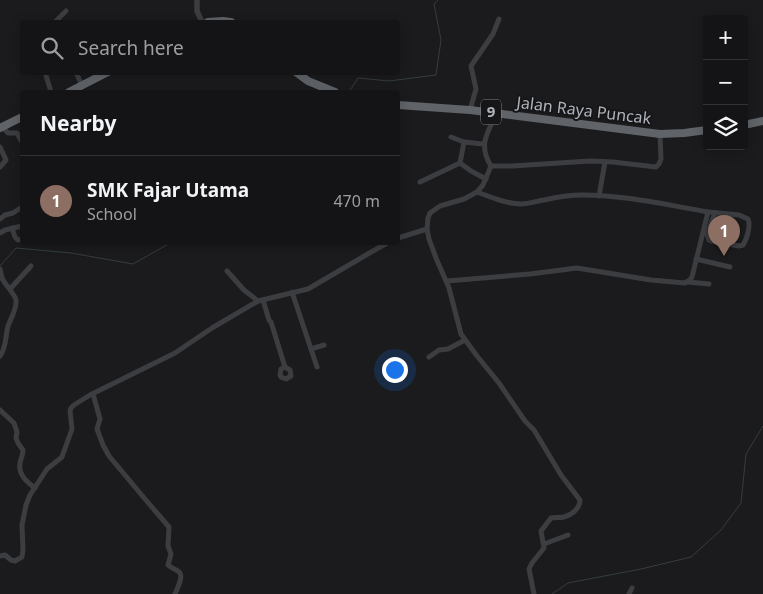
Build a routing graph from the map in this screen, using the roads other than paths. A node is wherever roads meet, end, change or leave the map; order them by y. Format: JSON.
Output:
{"nodes":[{"id":1,"x":197,"y":0,"type":"edge"},
{"id":2,"x":66,"y":11,"type":"dead end"},
{"id":3,"x":499,"y":19,"type":"dead end"},
{"id":4,"x":57,"y":20,"type":"edge"},
{"id":5,"x":201,"y":20,"type":"edge"},
{"id":6,"x":46,"y":75,"type":"edge"},
{"id":7,"x":77,"y":75,"type":"edge"},
{"id":8,"x":102,"y":75,"type":"edge"},
{"id":9,"x":300,"y":75,"type":"edge"},
{"id":10,"x":82,"y":86,"type":"junction"},
{"id":11,"x":50,"y":90,"type":"edge"},
{"id":12,"x":73,"y":90,"type":"edge"},
{"id":13,"x":328,"y":90,"type":"edge"},
{"id":14,"x":400,"y":106,"type":"edge"},
{"id":15,"x":470,"y":110,"type":"junction"},
{"id":16,"x":497,"y":113,"type":"junction"},
{"id":17,"x":20,"y":118,"type":"edge"},
{"id":18,"x":763,"y":121,"type":"edge"},
{"id":19,"x":748,"y":124,"type":"edge"},
{"id":20,"x":1,"y":128,"type":"edge"},
{"id":21,"x":703,"y":131,"type":"edge"},
{"id":22,"x":660,"y":134,"type":"junction"},
{"id":23,"x":20,"y":137,"type":"edge"},
{"id":24,"x":451,"y":137,"type":"dead end"},
{"id":25,"x":464,"y":142,"type":"junction"},
{"id":26,"x":484,"y":144,"type":"junction"},
{"id":27,"x":0,"y":147,"type":"edge"},
{"id":28,"x":605,"y":162,"type":"junction"},
{"id":29,"x":460,"y":163,"type":"junction"},
{"id":30,"x":491,"y":166,"type":"junction"},
{"id":31,"x":0,"y":167,"type":"edge"},
{"id":32,"x":486,"y":179,"type":"junction"},
{"id":33,"x":420,"y":182,"type":"dead end"},
{"id":34,"x":477,"y":192,"type":"junction"},
{"id":35,"x":599,"y":196,"type":"junction"},
{"id":36,"x":20,"y":208,"type":"edge"},
{"id":37,"x":708,"y":212,"type":"junction"},
{"id":38,"x":715,"y":213,"type":"junction"},
{"id":39,"x":0,"y":219,"type":"edge"},
{"id":40,"x":20,"y":226,"type":"edge"},
{"id":41,"x":12,"y":228,"type":"junction"},
{"id":42,"x":427,"y":230,"type":"junction"},
{"id":43,"x":0,"y":234,"type":"edge"},
{"id":44,"x":400,"y":236,"type":"edge"},
{"id":45,"x":20,"y":240,"type":"edge"},
{"id":46,"x":384,"y":245,"type":"edge"},
{"id":47,"x":696,"y":260,"type":"junction"},
{"id":48,"x":31,"y":266,"type":"dead end"},
{"id":49,"x":730,"y":268,"type":"dead end"},
{"id":50,"x":0,"y":269,"type":"edge"},
{"id":51,"x":227,"y":270,"type":"dead end"},
{"id":52,"x":447,"y":281,"type":"junction"},
{"id":53,"x":688,"y":282,"type":"junction"},
{"id":54,"x":710,"y":284,"type":"dead end"},
{"id":55,"x":10,"y":289,"type":"junction"},
{"id":56,"x":292,"y":292,"type":"junction"},
{"id":57,"x":260,"y":300,"type":"junction"},
{"id":58,"x":465,"y":340,"type":"junction"},
{"id":59,"x":324,"y":345,"type":"dead end"},
{"id":60,"x":311,"y":349,"type":"junction"},
{"id":61,"x":0,"y":356,"type":"edge"},
{"id":62,"x":429,"y":357,"type":"dead end"},
{"id":63,"x":317,"y":367,"type":"dead end"},
{"id":64,"x":284,"y":368,"type":"dead end"},
{"id":65,"x":94,"y":394,"type":"junction"},
{"id":66,"x":0,"y":410,"type":"edge"},
{"id":67,"x":35,"y":488,"type":"junction"},
{"id":68,"x":568,"y":535,"type":"dead end"},
{"id":69,"x":544,"y":544,"type":"junction"},
{"id":70,"x":0,"y":556,"type":"edge"},
{"id":71,"x":632,"y":588,"type":"dead end"},
{"id":72,"x":533,"y":593,"type":"edge"},
{"id":73,"x":175,"y":594,"type":"edge"},
{"id":74,"x":629,"y":594,"type":"edge"}],
"edges":[{"from":1,"to":5,"type":"street"},
{"from":2,"to":4,"type":"street"},
{"from":3,"to":15,"type":"street"},
{"from":6,"to":11,"type":"street"},
{"from":7,"to":10,"type":"street"},
{"from":8,"to":10,"type":"highway"},
{"from":9,"to":13,"type":"highway"},
{"from":10,"to":12,"type":"highway"},
{"from":14,"to":15,"type":"highway","name":"Jalan Raya Puncak","number":"9"},
{"from":15,"to":16,"type":"highway","name":"Jalan Raya Puncak","number":"9"},
{"from":16,"to":22,"type":"highway","name":"Jalan Raya Puncak","number":"9"},
{"from":16,"to":26,"type":"street"},
{"from":17,"to":20,"type":"highway"},
{"from":18,"to":19,"type":"highway"},
{"from":20,"to":23,"type":"street"},
{"from":21,"to":22,"type":"highway","name":"Jalan Raya Puncak","number":"9"},
{"from":22,"to":28,"type":"street"},
{"from":24,"to":25,"type":"street"},
{"from":25,"to":26,"type":"street"},
{"from":25,"to":29,"type":"street"},
{"from":26,"to":30,"type":"street"},
{"from":27,"to":31,"type":"street"},
{"from":28,"to":30,"type":"street"},
{"from":28,"to":35,"type":"street"},
{"from":29,"to":32,"type":"street"},
{"from":29,"to":33,"type":"street"},
{"from":30,"to":32,"type":"street"},
{"from":32,"to":34,"type":"street"},
{"from":34,"to":35,"type":"street"},
{"from":34,"to":42,"type":"street"},
{"from":35,"to":37,"type":"street"},
{"from":36,"to":39,"type":"street"},
{"from":37,"to":38,"type":"street"},
{"from":37,"to":47,"type":"street"},
{"from":38,"to":38,"type":"street"},
{"from":40,"to":41,"type":"street"},
{"from":41,"to":43,"type":"street"},
{"from":41,"to":45,"type":"street"},
{"from":42,"to":44,"type":"street"},
{"from":42,"to":52,"type":"street"},
{"from":46,"to":56,"type":"street"},
{"from":47,"to":49,"type":"street"},
{"from":47,"to":53,"type":"street"},
{"from":48,"to":55,"type":"street"},
{"from":50,"to":55,"type":"street"},
{"from":51,"to":57,"type":"street"},
{"from":52,"to":53,"type":"street"},
{"from":52,"to":58,"type":"street"},
{"from":53,"to":54,"type":"street"},
{"from":55,"to":61,"type":"street"},
{"from":56,"to":57,"type":"street"},
{"from":56,"to":60,"type":"street"},
{"from":57,"to":64,"type":"street"},
{"from":57,"to":65,"type":"street"},
{"from":58,"to":62,"type":"street"},
{"from":58,"to":69,"type":"street"},
{"from":59,"to":60,"type":"street"},
{"from":60,"to":63,"type":"street"},
{"from":65,"to":67,"type":"street"},
{"from":65,"to":73,"type":"street"},
{"from":66,"to":67,"type":"street"},
{"from":67,"to":70,"type":"street"},
{"from":68,"to":69,"type":"street"},
{"from":69,"to":72,"type":"street"},
{"from":71,"to":74,"type":"street"}]}
